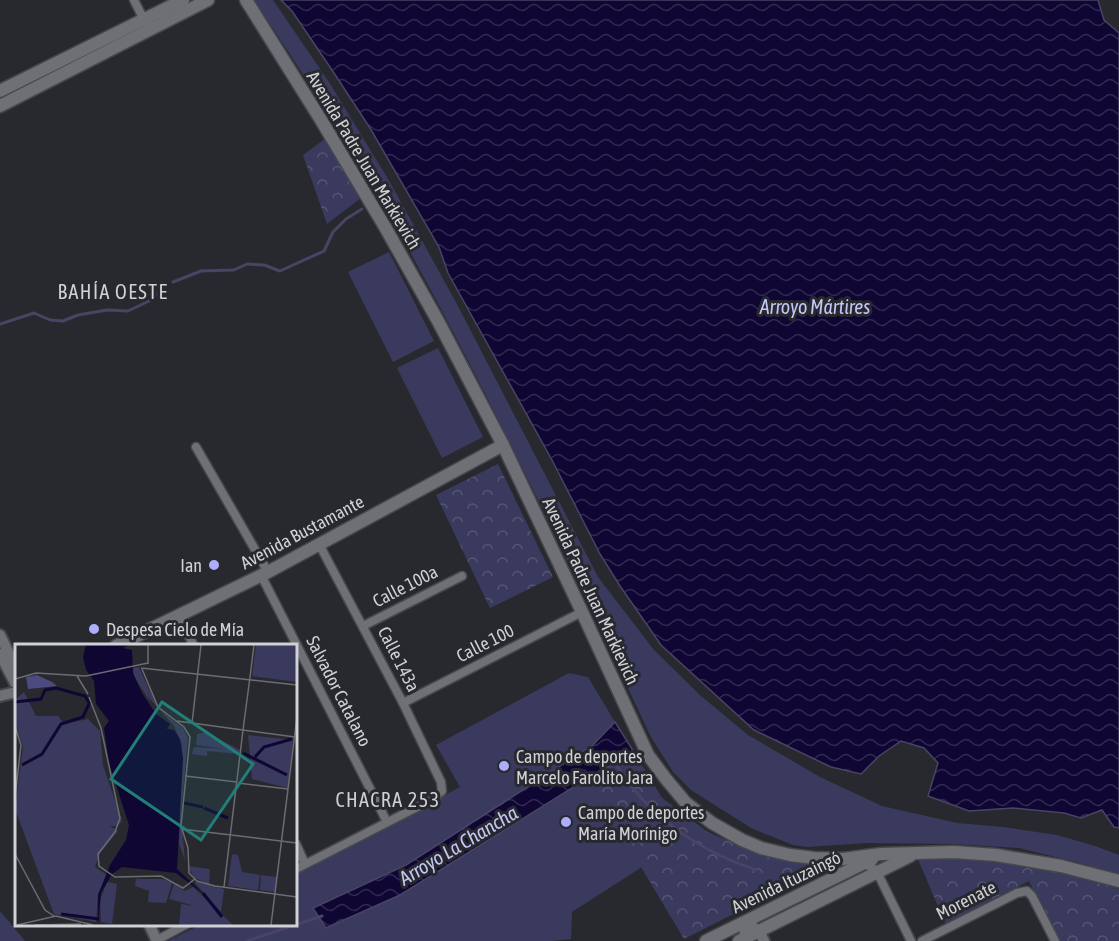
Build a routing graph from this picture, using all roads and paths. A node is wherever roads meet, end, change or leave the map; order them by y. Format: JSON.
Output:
{"nodes":[{"id":1,"x":134,"y":0,"type":"edge"},
{"id":2,"x":183,"y":0,"type":"edge"},
{"id":3,"x":208,"y":0,"type":"edge"},
{"id":4,"x":246,"y":0,"type":"edge"},
{"id":5,"x":146,"y":25,"type":"junction"},
{"id":6,"x":0,"y":91,"type":"edge"},
{"id":7,"x":0,"y":106,"type":"edge"},
{"id":8,"x":503,"y":445,"type":"junction"},
{"id":9,"x":196,"y":447,"type":"dead end"},
{"id":10,"x":320,"y":544,"type":"junction"},
{"id":11,"x":264,"y":573,"type":"junction"},
{"id":12,"x":462,"y":576,"type":"dead end"},
{"id":13,"x":582,"y":612,"type":"junction"},
{"id":14,"x":178,"y":615,"type":"junction"},
{"id":15,"x":363,"y":626,"type":"junction"},
{"id":16,"x":0,"y":635,"type":"edge"},
{"id":17,"x":118,"y":644,"type":"edge"},
{"id":18,"x":193,"y":644,"type":"edge"},
{"id":19,"x":0,"y":654,"type":"edge"},
{"id":20,"x":15,"y":666,"type":"edge"},
{"id":21,"x":15,"y":683,"type":"edge"},
{"id":22,"x":15,"y":692,"type":"edge"},
{"id":23,"x":0,"y":696,"type":"edge"},
{"id":24,"x":403,"y":703,"type":"junction"},
{"id":25,"x":387,"y":822,"type":"junction"},
{"id":26,"x":297,"y":846,"type":"edge"},
{"id":27,"x":881,"y":854,"type":"junction"},
{"id":28,"x":913,"y":854,"type":"junction"},
{"id":29,"x":305,"y":864,"type":"junction"},
{"id":30,"x":862,"y":864,"type":"junction"},
{"id":31,"x":297,"y":868,"type":"edge"},
{"id":32,"x":877,"y":872,"type":"junction"},
{"id":33,"x":1119,"y":881,"type":"edge"},
{"id":34,"x":746,"y":922,"type":"junction"},
{"id":35,"x":150,"y":926,"type":"edge"},
{"id":36,"x":183,"y":926,"type":"edge"},
{"id":37,"x":762,"y":936,"type":"edge"},
{"id":38,"x":157,"y":940,"type":"edge"},
{"id":39,"x":743,"y":940,"type":"edge"},
{"id":40,"x":706,"y":941,"type":"edge"},
{"id":41,"x":911,"y":941,"type":"edge"},
{"id":42,"x":921,"y":941,"type":"edge"},
{"id":43,"x":1055,"y":941,"type":"edge"}],
"edges":[{"from":1,"to":5,"type":"street"},
{"from":2,"to":5,"type":"main road"},
{"from":3,"to":5,"type":"main road"},
{"from":4,"to":8,"type":"main road","name":"Avenida Padre Juan Markievich"},
{"from":5,"to":6,"type":"main road"},
{"from":5,"to":7,"type":"main road"},
{"from":8,"to":10,"type":"main road","name":"Avenida Bustamante"},
{"from":8,"to":13,"type":"main road","name":"Avenida Padre Juan Markievich"},
{"from":9,"to":11,"type":"street","name":"Salvador Catalano"},
{"from":10,"to":11,"type":"main road","name":"Avenida Bustamante"},
{"from":10,"to":15,"type":"street","name":"Calle 143a"},
{"from":11,"to":14,"type":"main road","name":"Avenida Bustamante"},
{"from":11,"to":25,"type":"street","name":"Salvador Catalano"},
{"from":12,"to":15,"type":"street","name":"Calle 100a"},
{"from":13,"to":24,"type":"street","name":"Calle 100"},
{"from":13,"to":27,"type":"main road","name":"Avenida Padre Juan Markievich"},
{"from":14,"to":17,"type":"main road","name":"Avenida Bustamante"},
{"from":14,"to":18,"type":"street"},
{"from":15,"to":24,"type":"street","name":"Calle 143a"},
{"from":16,"to":20,"type":"street"},
{"from":19,"to":21,"type":"street"},
{"from":22,"to":23,"type":"street"},
{"from":24,"to":25,"type":"street","name":"Calle 143a"},
{"from":25,"to":29,"type":"street"},
{"from":26,"to":29,"type":"street"},
{"from":27,"to":28,"type":"main road","name":"Avenida Padre Juan Markievich"},
{"from":27,"to":30,"type":"main road","name":"Avenida Ituzaingó"},
{"from":28,"to":32,"type":"main road","name":"Avenida Ituzaingó"},
{"from":28,"to":33,"type":"main road","name":"Avenida Padre Juan Markievich"},
{"from":29,"to":31,"type":"street"},
{"from":30,"to":32,"type":"street"},
{"from":30,"to":34,"type":"main road","name":"Avenida Ituzaingó"},
{"from":32,"to":37,"type":"main road","name":"Avenida Ituzaingó"},
{"from":32,"to":41,"type":"street"},
{"from":34,"to":37,"type":"street"},
{"from":34,"to":39,"type":"street"},
{"from":34,"to":40,"type":"main road","name":"Avenida Ituzaingó"},
{"from":35,"to":38,"type":"street"},
{"from":36,"to":38,"type":"street"},
{"from":37,"to":39,"type":"main road","name":"Avenida Ituzaingó"},
{"from":42,"to":43,"type":"street","name":"Morenate"}]}
